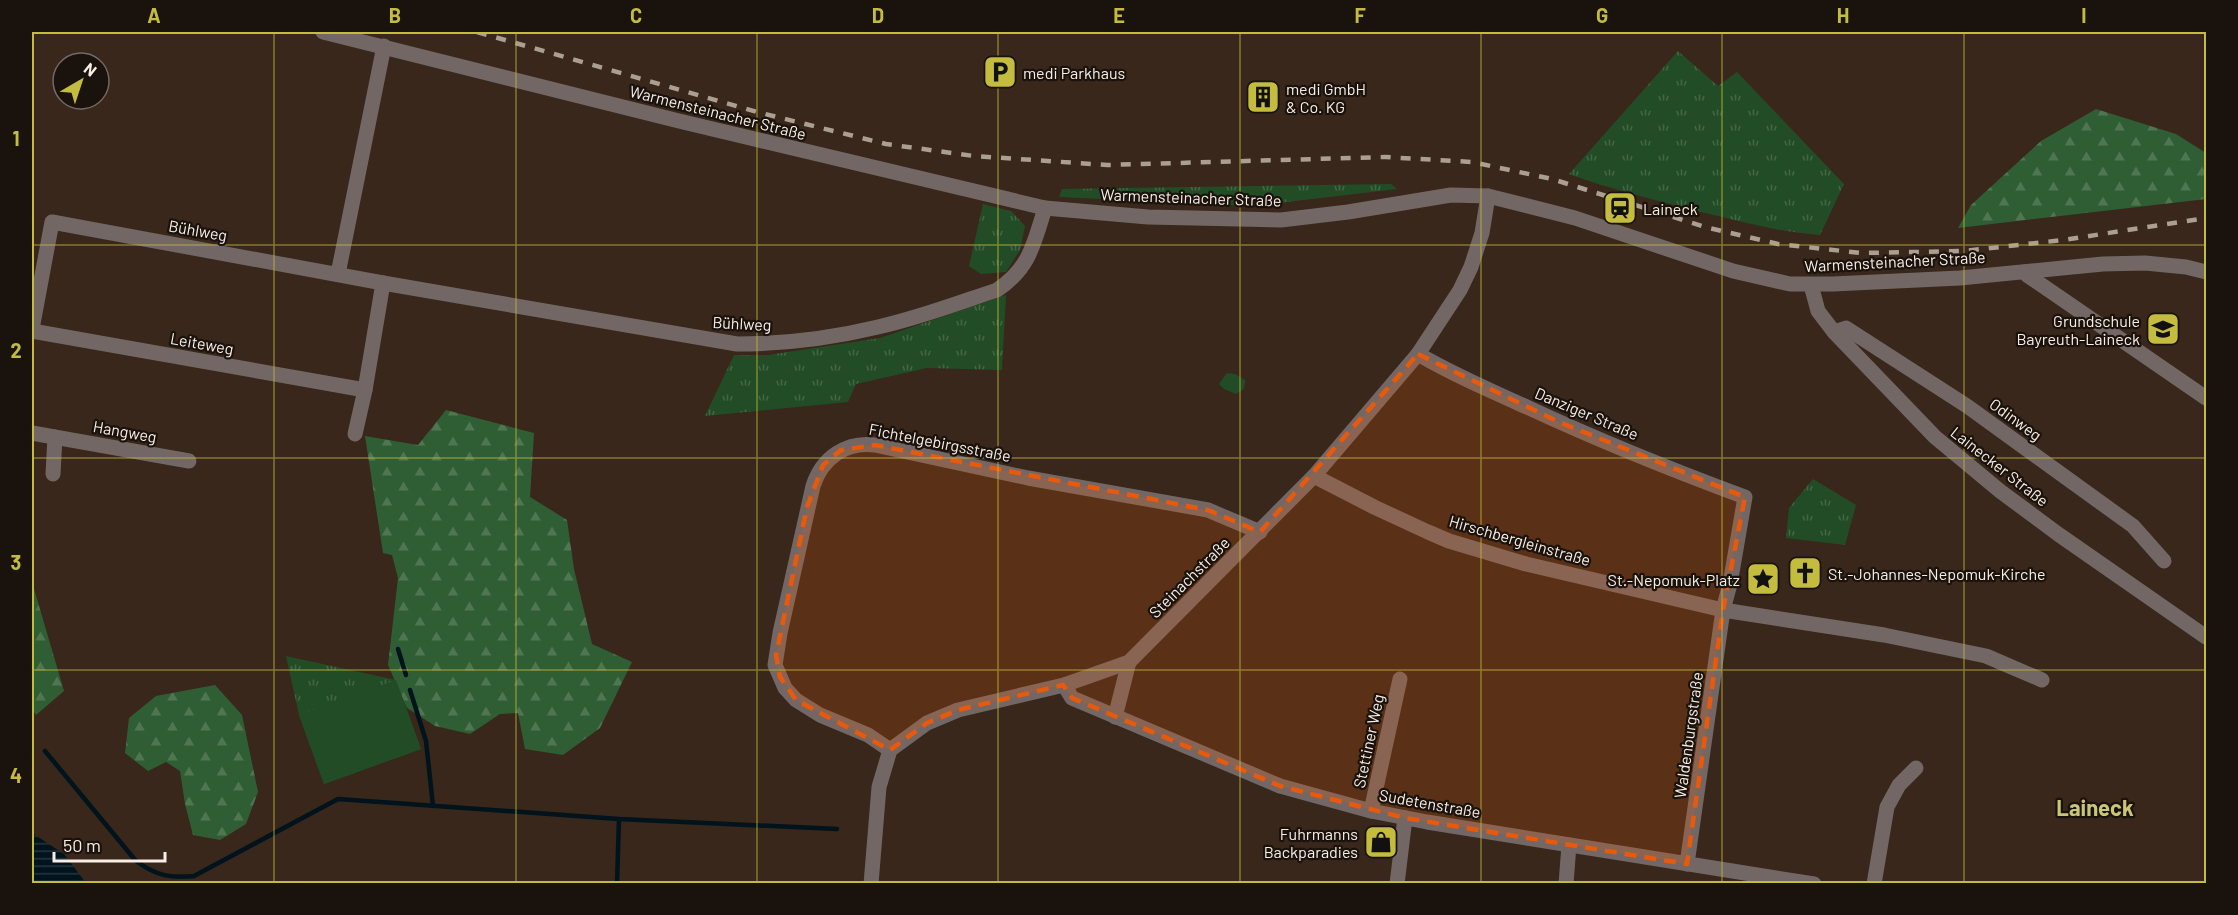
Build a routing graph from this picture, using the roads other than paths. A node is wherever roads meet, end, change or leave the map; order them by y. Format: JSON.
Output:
{"nodes":[{"id":1,"x":323,"y":32,"type":"edge"},
{"id":2,"x":384,"y":46,"type":"junction"},
{"id":3,"x":1488,"y":196,"type":"junction"},
{"id":4,"x":1045,"y":208,"type":"junction"},
{"id":5,"x":2025,"y":272,"type":"junction"},
{"id":6,"x":2206,"y":272,"type":"edge"},
{"id":7,"x":338,"y":274,"type":"junction"},
{"id":8,"x":384,"y":283,"type":"junction"},
{"id":9,"x":1811,"y":285,"type":"junction"},
{"id":10,"x":32,"y":330,"type":"edge"},
{"id":11,"x":1834,"y":332,"type":"junction"},
{"id":12,"x":1418,"y":354,"type":"junction"},
{"id":13,"x":365,"y":390,"type":"junction"},
{"id":14,"x":2206,"y":398,"type":"edge"},
{"id":15,"x":32,"y":433,"type":"edge"},
{"id":16,"x":355,"y":434,"type":"dead end"},
{"id":17,"x":56,"y":437,"type":"junction"},
{"id":18,"x":189,"y":461,"type":"dead end"},
{"id":19,"x":53,"y":474,"type":"dead end"},
{"id":20,"x":1314,"y":476,"type":"junction"},
{"id":21,"x":1260,"y":532,"type":"junction"},
{"id":22,"x":2164,"y":561,"type":"dead end"},
{"id":23,"x":1723,"y":610,"type":"junction"},
{"id":24,"x":2206,"y":637,"type":"edge"},
{"id":25,"x":1129,"y":662,"type":"junction"},
{"id":26,"x":1400,"y":679,"type":"dead end"},
{"id":27,"x":2042,"y":680,"type":"dead end"},
{"id":28,"x":1064,"y":685,"type":"junction"},
{"id":29,"x":1114,"y":717,"type":"junction"},
{"id":30,"x":890,"y":750,"type":"junction"},
{"id":31,"x":1916,"y":768,"type":"dead end"},
{"id":32,"x":1371,"y":811,"type":"junction"},
{"id":33,"x":1405,"y":818,"type":"junction"},
{"id":34,"x":1569,"y":845,"type":"junction"},
{"id":35,"x":1687,"y":864,"type":"junction"},
{"id":36,"x":1735,"y":878,"type":"edge"},
{"id":37,"x":871,"y":884,"type":"edge"},
{"id":38,"x":1397,"y":884,"type":"edge"},
{"id":39,"x":1566,"y":884,"type":"edge"},
{"id":40,"x":1814,"y":884,"type":"edge"},
{"id":41,"x":1874,"y":884,"type":"edge"}],
"edges":[{"from":1,"to":2,"type":"street","name":"Warmensteinacher Straße"},
{"from":2,"to":4,"type":"street","name":"Warmensteinacher Straße"},
{"from":2,"to":7,"type":"street"},
{"from":3,"to":4,"type":"street","name":"Warmensteinacher Straße"},
{"from":3,"to":9,"type":"street","name":"Warmensteinacher Straße"},
{"from":3,"to":12,"type":"street","name":"Steinachstraße"},
{"from":4,"to":8,"type":"street","name":"Bühlweg"},
{"from":5,"to":6,"type":"street","name":"Warmensteinacher Straße"},
{"from":5,"to":9,"type":"street","name":"Warmensteinacher Straße"},
{"from":5,"to":14,"type":"street"},
{"from":7,"to":8,"type":"street","name":"Bühlweg"},
{"from":7,"to":10,"type":"street","name":"Bühlweg"},
{"from":8,"to":13,"type":"street"},
{"from":9,"to":11,"type":"street","name":"Lainecker Straße"},
{"from":10,"to":13,"type":"street","name":"Leiteweg"},
{"from":11,"to":22,"type":"street","name":"Odinweg"},
{"from":11,"to":24,"type":"street","name":"Lainecker Straße"},
{"from":12,"to":20,"type":"street","name":"Steinachstraße"},
{"from":12,"to":23,"type":"street","name":"Danziger Straße"},
{"from":13,"to":16,"type":"street"},
{"from":15,"to":17,"type":"street","name":"Hangweg"},
{"from":17,"to":18,"type":"street","name":"Hangweg"},
{"from":17,"to":19,"type":"street"},
{"from":20,"to":21,"type":"street","name":"Steinachstraße"},
{"from":20,"to":23,"type":"street","name":"Hirschbergleinstraße"},
{"from":21,"to":25,"type":"street","name":"Steinachstraße"},
{"from":21,"to":30,"type":"street","name":"Fichtelgebirgsstraße"},
{"from":23,"to":27,"type":"street","name":"Hirschbergleinstraße"},
{"from":23,"to":35,"type":"street","name":"Waldenburgstraße"},
{"from":25,"to":28,"type":"street","name":"Steinachstraße"},
{"from":25,"to":29,"type":"street"},
{"from":26,"to":32,"type":"street","name":"Stettiner Weg"},
{"from":28,"to":29,"type":"street","name":"Sudetenstraße"},
{"from":28,"to":30,"type":"street","name":"Steinachstraße"},
{"from":29,"to":32,"type":"street","name":"Sudetenstraße"},
{"from":30,"to":37,"type":"street"},
{"from":31,"to":41,"type":"street"},
{"from":32,"to":33,"type":"street","name":"Sudetenstraße"},
{"from":33,"to":34,"type":"street","name":"Sudetenstraße"},
{"from":33,"to":38,"type":"street"},
{"from":34,"to":35,"type":"street","name":"Sudetenstraße"},
{"from":34,"to":39,"type":"street"},
{"from":35,"to":36,"type":"street","name":"Sudetenstraße"},
{"from":36,"to":40,"type":"street","name":"Sudetenstraße"}]}
